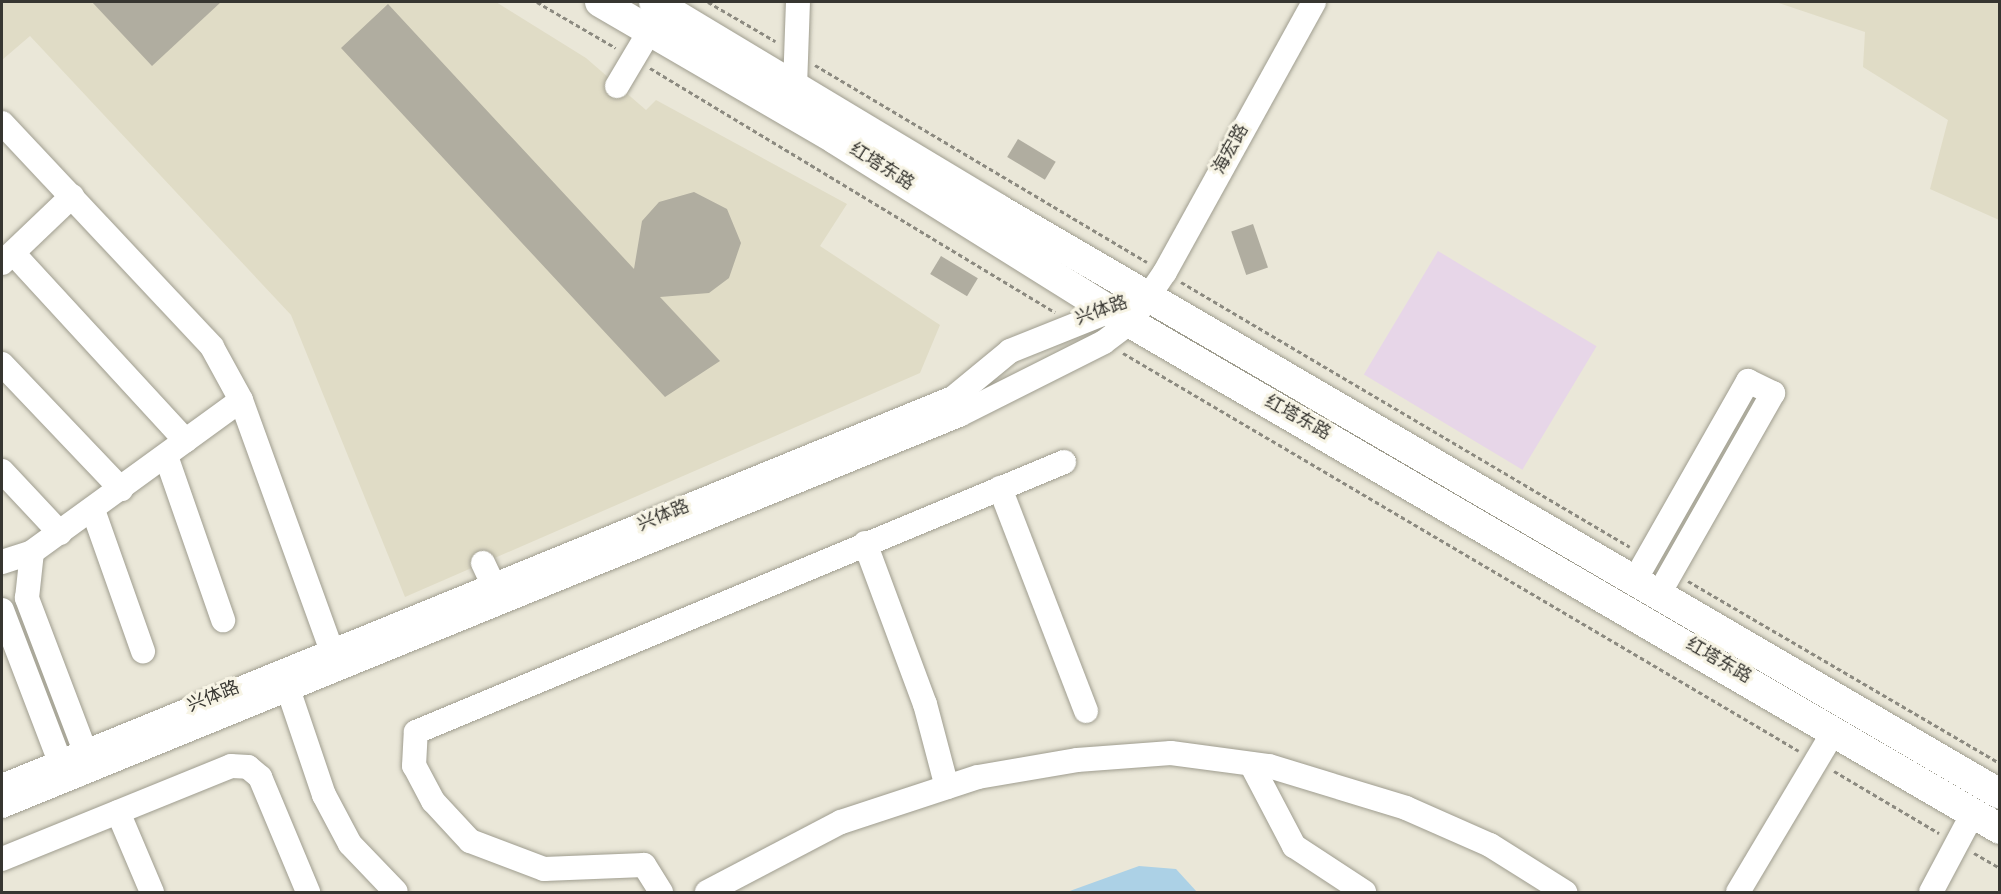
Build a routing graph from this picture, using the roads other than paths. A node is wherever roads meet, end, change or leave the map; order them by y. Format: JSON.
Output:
{"nodes":[{"id":1,"x":600,"y":2,"type":"edge"},
{"id":2,"x":654,"y":2,"type":"edge"},
{"id":3,"x":798,"y":2,"type":"edge"},
{"id":4,"x":1314,"y":2,"type":"edge"},
{"id":5,"x":650,"y":32,"type":"junction"},
{"id":6,"x":617,"y":86,"type":"dead end"},
{"id":7,"x":795,"y":87,"type":"junction"},
{"id":8,"x":2,"y":123,"type":"edge"},
{"id":9,"x":72,"y":196,"type":"junction"},
{"id":10,"x":7,"y":258,"type":"edge"},
{"id":11,"x":1147,"y":296,"type":"junction"},
{"id":12,"x":1120,"y":316,"type":"junction"},
{"id":13,"x":2,"y":364,"type":"edge"},
{"id":14,"x":242,"y":400,"type":"junction"},
{"id":15,"x":186,"y":441,"type":"junction"},
{"id":16,"x":166,"y":456,"type":"junction"},
{"id":17,"x":1064,"y":462,"type":"dead end"},
{"id":18,"x":2,"y":471,"type":"edge"},
{"id":19,"x":1000,"y":488,"type":"junction"},
{"id":20,"x":121,"y":489,"type":"junction"},
{"id":21,"x":93,"y":510,"type":"junction"},
{"id":22,"x":60,"y":533,"type":"junction"},
{"id":23,"x":865,"y":543,"type":"junction"},
{"id":24,"x":32,"y":552,"type":"junction"},
{"id":25,"x":2,"y":562,"type":"edge"},
{"id":26,"x":483,"y":563,"type":"dead end"},
{"id":27,"x":1653,"y":576,"type":"junction"},
{"id":28,"x":498,"y":595,"type":"junction"},
{"id":29,"x":2,"y":610,"type":"edge"},
{"id":30,"x":223,"y":620,"type":"dead end"},
{"id":31,"x":143,"y":651,"type":"dead end"},
{"id":32,"x":332,"y":652,"type":"junction"},
{"id":33,"x":285,"y":680,"type":"junction"},
{"id":34,"x":1086,"y":711,"type":"dead end"},
{"id":35,"x":1834,"y":731,"type":"junction"},
{"id":36,"x":85,"y":751,"type":"junction"},
{"id":37,"x":1251,"y":764,"type":"junction"},
{"id":38,"x":69,"y":768,"type":"junction"},
{"id":39,"x":2,"y":786,"type":"edge"},
{"id":40,"x":947,"y":787,"type":"junction"},
{"id":41,"x":2000,"y":794,"type":"edge"},
{"id":42,"x":2,"y":806,"type":"edge"},
{"id":43,"x":118,"y":812,"type":"junction"},
{"id":44,"x":1973,"y":813,"type":"junction"},
{"id":45,"x":2000,"y":829,"type":"edge"},
{"id":46,"x":2,"y":859,"type":"edge"},
{"id":47,"x":152,"y":892,"type":"edge"},
{"id":48,"x":308,"y":892,"type":"edge"},
{"id":49,"x":396,"y":892,"type":"edge"},
{"id":50,"x":661,"y":892,"type":"edge"},
{"id":51,"x":707,"y":892,"type":"edge"},
{"id":52,"x":1364,"y":892,"type":"edge"},
{"id":53,"x":1565,"y":892,"type":"edge"},
{"id":54,"x":1738,"y":892,"type":"edge"},
{"id":55,"x":1931,"y":892,"type":"edge"}],
"edges":[{"from":1,"to":5,"type":"main road","name":"红塔东路"},
{"from":2,"to":7,"type":"main road","name":"红塔东路"},
{"from":3,"to":7,"type":"street"},
{"from":4,"to":11,"type":"street","name":"海宏路"},
{"from":5,"to":6,"type":"street"},
{"from":5,"to":12,"type":"main road","name":"红塔东路"},
{"from":7,"to":11,"type":"main road","name":"红塔东路"},
{"from":8,"to":9,"type":"street"},
{"from":9,"to":10,"type":"street"},
{"from":9,"to":14,"type":"street"},
{"from":10,"to":15,"type":"street"},
{"from":11,"to":12,"type":"street","name":"兴体路"},
{"from":11,"to":27,"type":"main road","name":"红塔东路"},
{"from":12,"to":28,"type":"street","name":"兴体路"},
{"from":12,"to":28,"type":"street","name":"兴体路"},
{"from":12,"to":35,"type":"main road","name":"红塔东路"},
{"from":13,"to":20,"type":"street"},
{"from":14,"to":15,"type":"street"},
{"from":14,"to":32,"type":"street"},
{"from":15,"to":16,"type":"street"},
{"from":16,"to":20,"type":"street"},
{"from":16,"to":30,"type":"street"},
{"from":17,"to":19,"type":"street"},
{"from":18,"to":22,"type":"street"},
{"from":19,"to":23,"type":"street"},
{"from":19,"to":34,"type":"street"},
{"from":20,"to":21,"type":"street"},
{"from":21,"to":22,"type":"street"},
{"from":21,"to":31,"type":"street"},
{"from":22,"to":24,"type":"street"},
{"from":23,"to":40,"type":"street"},
{"from":23,"to":50,"type":"street"},
{"from":24,"to":25,"type":"street"},
{"from":24,"to":36,"type":"street"},
{"from":26,"to":28,"type":"street"},
{"from":27,"to":27,"type":"street"},
{"from":27,"to":41,"type":"main road","name":"红塔东路"},
{"from":28,"to":32,"type":"street","name":"兴体路"},
{"from":28,"to":33,"type":"street","name":"兴体路"},
{"from":29,"to":38,"type":"street"},
{"from":32,"to":33,"type":"street","name":"兴体路"},
{"from":33,"to":36,"type":"street","name":"兴体路"},
{"from":33,"to":38,"type":"street","name":"兴体路"},
{"from":33,"to":49,"type":"street"},
{"from":35,"to":44,"type":"main road","name":"红塔东路"},
{"from":35,"to":54,"type":"street"},
{"from":36,"to":38,"type":"street","name":"兴体路"},
{"from":37,"to":40,"type":"street"},
{"from":37,"to":52,"type":"street"},
{"from":37,"to":53,"type":"street"},
{"from":38,"to":39,"type":"street","name":"兴体路"},
{"from":38,"to":42,"type":"street","name":"兴体路"},
{"from":40,"to":51,"type":"street"},
{"from":43,"to":46,"type":"street"},
{"from":43,"to":47,"type":"street"},
{"from":43,"to":48,"type":"street"},
{"from":44,"to":45,"type":"main road","name":"红塔东路"},
{"from":44,"to":55,"type":"street"}]}
